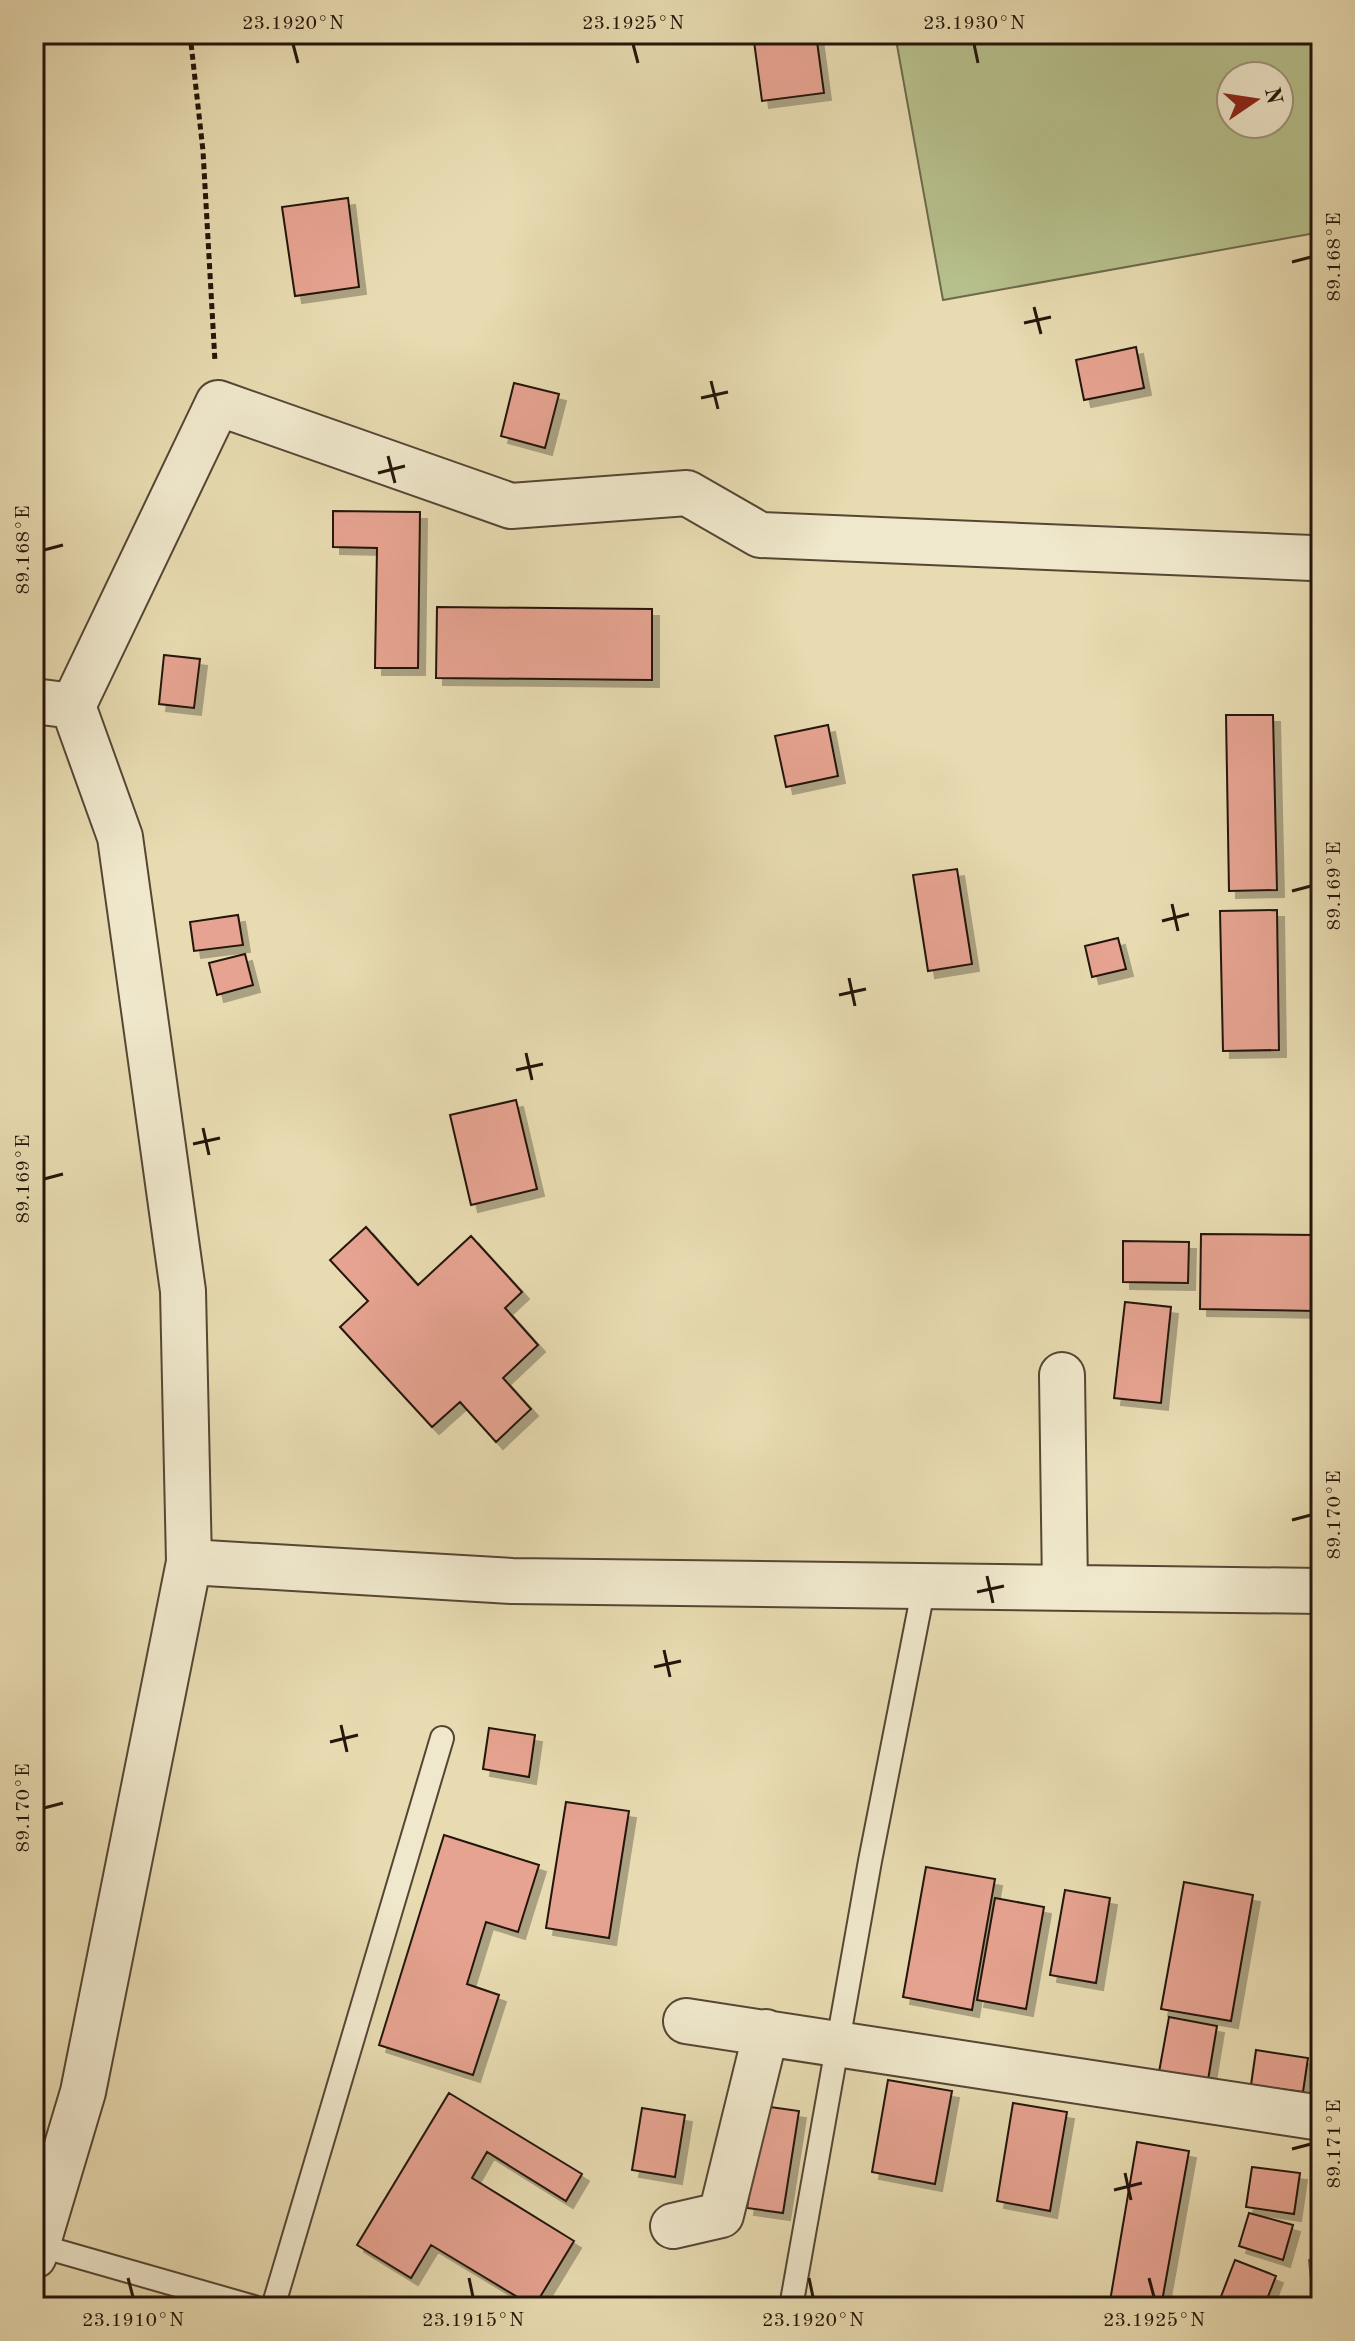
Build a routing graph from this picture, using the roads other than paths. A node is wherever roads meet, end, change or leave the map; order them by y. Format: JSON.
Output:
{"nodes":[{"id":1,"x":1312,"y":558,"type":"dead end"},
{"id":2,"x":54,"y":704,"type":"edge"},
{"id":3,"x":1062,"y":1375,"type":"dead end"},
{"id":4,"x":189,"y":1562,"type":"junction"},
{"id":5,"x":924,"y":1586,"type":"junction"},
{"id":6,"x":1065,"y":1588,"type":"junction"},
{"id":7,"x":1321,"y":1591,"type":"edge"},
{"id":8,"x":442,"y":1738,"type":"dead end"},
{"id":9,"x":686,"y":2021,"type":"dead end"},
{"id":10,"x":766,"y":2032,"type":"junction"},
{"id":11,"x":1321,"y":2118,"type":"edge"},
{"id":12,"x":673,"y":2226,"type":"dead end"},
{"id":13,"x":36,"y":2251,"type":"edge"},
{"id":14,"x":254,"y":2307,"type":"edge"},
{"id":15,"x":273,"y":2307,"type":"edge"},
{"id":16,"x":791,"y":2307,"type":"edge"}],
"edges":[{"from":1,"to":2,"type":"street"},
{"from":2,"to":4,"type":"street"},
{"from":3,"to":6,"type":"street"},
{"from":4,"to":5,"type":"street"},
{"from":4,"to":13,"type":"street"},
{"from":5,"to":6,"type":"street"},
{"from":5,"to":16,"type":"lane"},
{"from":6,"to":7,"type":"street"},
{"from":8,"to":15,"type":"lane"},
{"from":9,"to":10,"type":"street"},
{"from":10,"to":11,"type":"street"},
{"from":10,"to":12,"type":"street"},
{"from":13,"to":14,"type":"lane"}]}
